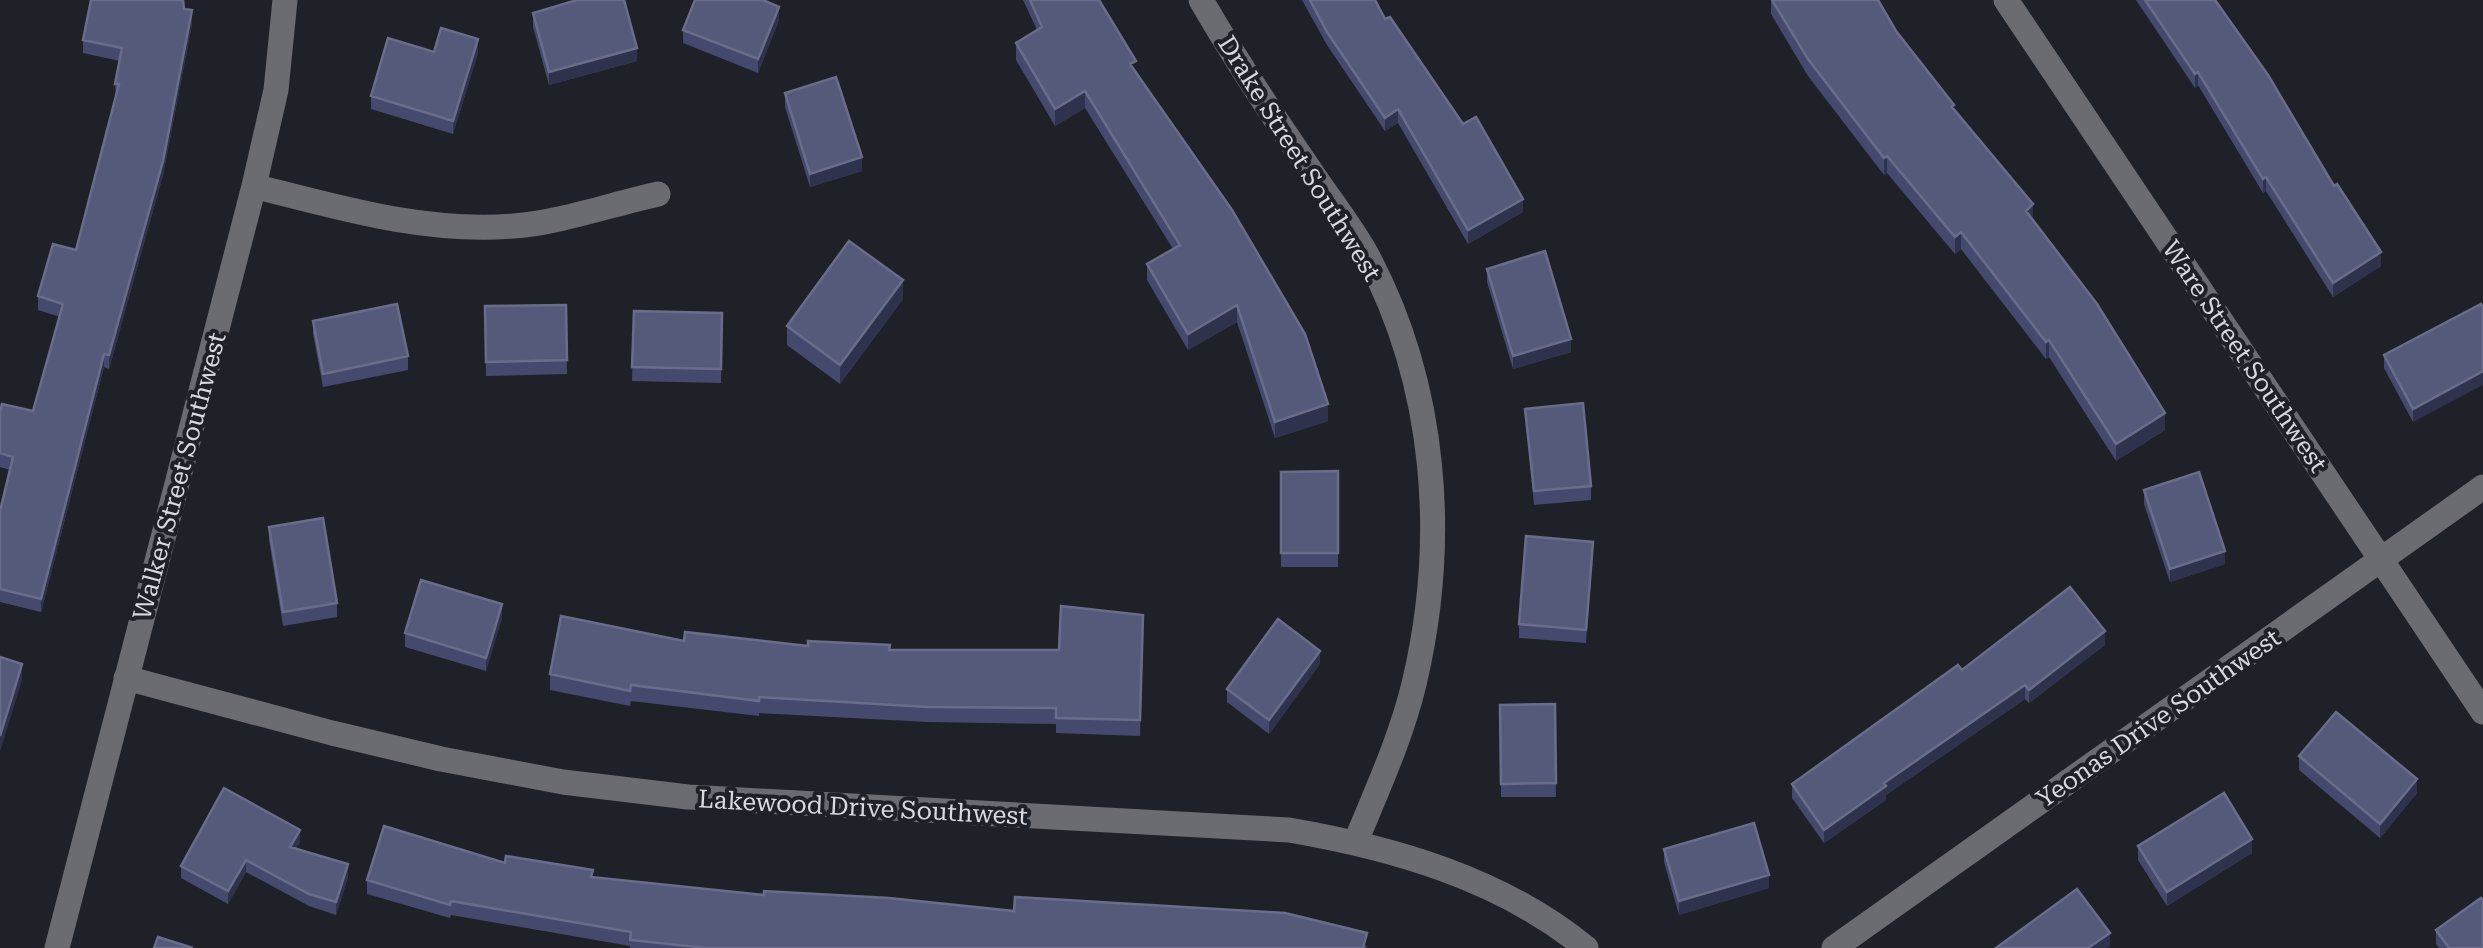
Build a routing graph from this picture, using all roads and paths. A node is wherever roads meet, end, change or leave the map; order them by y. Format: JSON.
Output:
{"nodes":[{"id":1,"x":285,"y":0,"type":"edge"},
{"id":2,"x":1201,"y":0,"type":"edge"},
{"id":3,"x":2006,"y":0,"type":"edge"},
{"id":4,"x":254,"y":186,"type":"junction"},
{"id":5,"x":658,"y":194,"type":"dead end"},
{"id":6,"x":2483,"y":488,"type":"edge"},
{"id":7,"x":2381,"y":560,"type":"junction"},
{"id":8,"x":126,"y":678,"type":"junction"},
{"id":9,"x":2483,"y":712,"type":"edge"},
{"id":10,"x":1356,"y":842,"type":"junction"},
{"id":11,"x":57,"y":948,"type":"edge"},
{"id":12,"x":1586,"y":948,"type":"edge"},
{"id":13,"x":1834,"y":948,"type":"edge"}],
"edges":[{"from":1,"to":4,"type":"street","name":"Walker Street Southwest"},
{"from":2,"to":10,"type":"street","name":"Drake Street Southwest"},
{"from":3,"to":7,"type":"street","name":"Ware Street Southwest"},
{"from":4,"to":5,"type":"street"},
{"from":4,"to":8,"type":"street","name":"Walker Street Southwest"},
{"from":6,"to":7,"type":"street","name":"Yeonas Drive Southwest"},
{"from":7,"to":9,"type":"street","name":"Ware Street Southwest"},
{"from":7,"to":13,"type":"street","name":"Yeonas Drive Southwest"},
{"from":8,"to":10,"type":"street","name":"Lakewood Drive Southwest"},
{"from":8,"to":11,"type":"street","name":"Walker Street Southwest"},
{"from":10,"to":12,"type":"street","name":"Lakewood Drive Southwest"}]}
